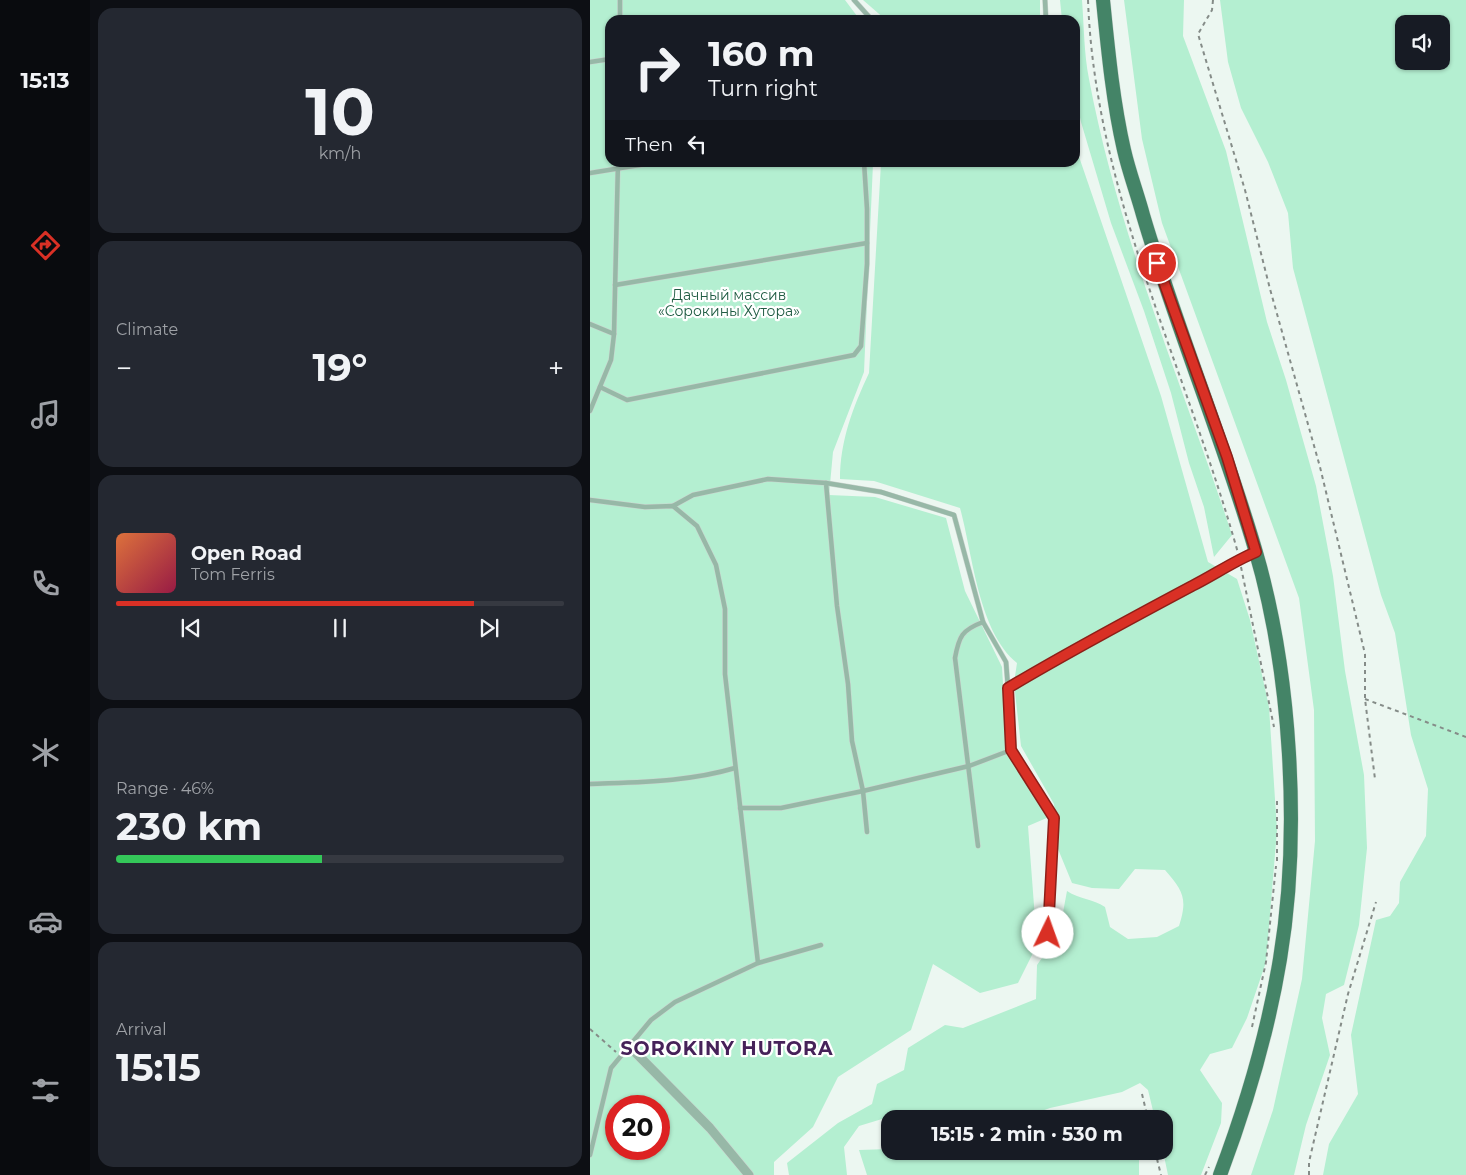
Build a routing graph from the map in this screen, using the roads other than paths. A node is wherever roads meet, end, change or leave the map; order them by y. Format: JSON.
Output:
{"nodes":[{"id":1,"x":620,"y":0,"type":"edge"},
{"id":2,"x":854,"y":0,"type":"edge"},
{"id":3,"x":1045,"y":0,"type":"edge"},
{"id":4,"x":1104,"y":0,"type":"edge"},
{"id":5,"x":620,"y":15,"type":"edge"},
{"id":6,"x":867,"y":15,"type":"edge"},
{"id":7,"x":1046,"y":15,"type":"edge"},
{"id":8,"x":605,"y":59,"type":"edge"},
{"id":9,"x":590,"y":62,"type":"edge"},
{"id":10,"x":629,"y":167,"type":"edge"},
{"id":11,"x":864,"y":167,"type":"edge"},
{"id":12,"x":618,"y":169,"type":"junction"},
{"id":13,"x":590,"y":173,"type":"edge"},
{"id":14,"x":867,"y":243,"type":"junction"},
{"id":15,"x":615,"y":285,"type":"junction"},
{"id":16,"x":590,"y":324,"type":"edge"},
{"id":17,"x":614,"y":334,"type":"junction"},
{"id":18,"x":600,"y":387,"type":"junction"},
{"id":19,"x":590,"y":411,"type":"edge"},
{"id":20,"x":826,"y":483,"type":"junction"},
{"id":21,"x":590,"y":500,"type":"edge"},
{"id":22,"x":673,"y":506,"type":"junction"},
{"id":23,"x":1256,"y":552,"type":"junction"},
{"id":24,"x":983,"y":622,"type":"junction"},
{"id":25,"x":1008,"y":688,"type":"junction"},
{"id":26,"x":1011,"y":750,"type":"junction"},
{"id":27,"x":969,"y":766,"type":"junction"},
{"id":28,"x":735,"y":768,"type":"junction"},
{"id":29,"x":590,"y":784,"type":"edge"},
{"id":30,"x":863,"y":791,"type":"junction"},
{"id":31,"x":740,"y":808,"type":"junction"},
{"id":32,"x":867,"y":832,"type":"dead end"},
{"id":33,"x":978,"y":846,"type":"dead end"},
{"id":34,"x":1048,"y":933,"type":"dead end"},
{"id":35,"x":821,"y":945,"type":"dead end"},
{"id":36,"x":758,"y":963,"type":"junction"},
{"id":37,"x":629,"y":1046,"type":"junction"},
{"id":38,"x":590,"y":1155,"type":"edge"},
{"id":39,"x":1214,"y":1171,"type":"edge"},
{"id":40,"x":749,"y":1175,"type":"edge"}],
"edges":[{"from":1,"to":5,"type":"lane"},
{"from":2,"to":6,"type":"lane"},
{"from":3,"to":7,"type":"lane"},
{"from":4,"to":23,"type":"main road"},
{"from":8,"to":9,"type":"lane"},
{"from":10,"to":12,"type":"lane"},
{"from":11,"to":14,"type":"lane"},
{"from":12,"to":13,"type":"lane"},
{"from":12,"to":15,"type":"lane"},
{"from":14,"to":15,"type":"lane"},
{"from":14,"to":18,"type":"lane"},
{"from":15,"to":17,"type":"lane"},
{"from":16,"to":17,"type":"lane"},
{"from":17,"to":18,"type":"lane"},
{"from":18,"to":19,"type":"lane"},
{"from":20,"to":22,"type":"lane"},
{"from":20,"to":24,"type":"lane"},
{"from":20,"to":30,"type":"lane"},
{"from":21,"to":22,"type":"lane"},
{"from":22,"to":28,"type":"lane"},
{"from":23,"to":25,"type":"lane"},
{"from":23,"to":39,"type":"main road"},
{"from":24,"to":25,"type":"lane"},
{"from":24,"to":27,"type":"lane"},
{"from":25,"to":26,"type":"lane"},
{"from":26,"to":27,"type":"lane"},
{"from":26,"to":34,"type":"lane"},
{"from":27,"to":30,"type":"lane"},
{"from":27,"to":33,"type":"lane"},
{"from":28,"to":29,"type":"lane"},
{"from":28,"to":31,"type":"lane"},
{"from":30,"to":31,"type":"lane"},
{"from":30,"to":32,"type":"lane"},
{"from":31,"to":36,"type":"lane"},
{"from":35,"to":36,"type":"lane"},
{"from":36,"to":37,"type":"lane"},
{"from":37,"to":38,"type":"lane"},
{"from":37,"to":40,"type":"street"}]}
